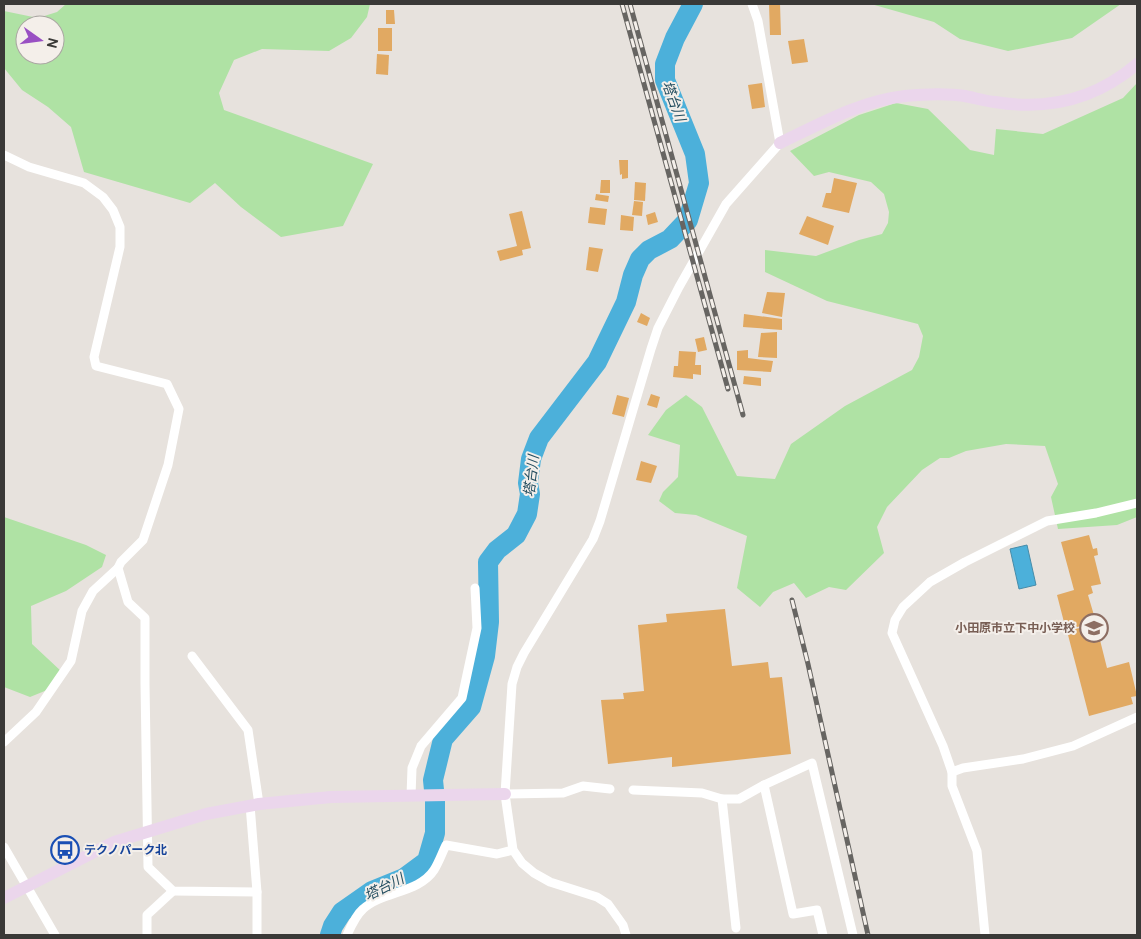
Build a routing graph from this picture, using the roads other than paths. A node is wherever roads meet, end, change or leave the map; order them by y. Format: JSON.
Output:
{"nodes":[{"id":1,"x":752,"y":4,"type":"edge"},
{"id":2,"x":1137,"y":64,"type":"edge"},
{"id":3,"x":780,"y":143,"type":"junction"},
{"id":4,"x":4,"y":154,"type":"edge"},
{"id":5,"x":1137,"y":503,"type":"edge"},
{"id":6,"x":118,"y":568,"type":"junction"},
{"id":7,"x":475,"y":588,"type":"dead end"},
{"id":8,"x":192,"y":656,"type":"dead end"},
{"id":9,"x":1137,"y":717,"type":"edge"},
{"id":10,"x":4,"y":742,"type":"edge"},
{"id":11,"x":952,"y":772,"type":"junction"},
{"id":12,"x":764,"y":785,"type":"junction"},
{"id":13,"x":610,"y":789,"type":"dead end"},
{"id":14,"x":633,"y":790,"type":"dead end"},
{"id":15,"x":506,"y":794,"type":"junction"},
{"id":16,"x":415,"y":796,"type":"junction"},
{"id":17,"x":722,"y":798,"type":"junction"},
{"id":18,"x":255,"y":805,"type":"junction"},
{"id":19,"x":147,"y":831,"type":"junction"},
{"id":20,"x":4,"y":847,"type":"edge"},
{"id":21,"x":514,"y":850,"type":"junction"},
{"id":22,"x":26,"y":885,"type":"junction"},
{"id":23,"x":173,"y":891,"type":"junction"},
{"id":24,"x":257,"y":892,"type":"junction"},
{"id":25,"x":4,"y":898,"type":"edge"},
{"id":26,"x":736,"y":928,"type":"dead end"},
{"id":27,"x":55,"y":935,"type":"edge"},
{"id":28,"x":147,"y":935,"type":"edge"},
{"id":29,"x":257,"y":935,"type":"edge"},
{"id":30,"x":346,"y":935,"type":"edge"},
{"id":31,"x":626,"y":935,"type":"edge"},
{"id":32,"x":823,"y":935,"type":"edge"},
{"id":33,"x":853,"y":935,"type":"edge"},
{"id":34,"x":984,"y":935,"type":"edge"}],
"edges":[{"from":1,"to":3,"type":"street"},
{"from":2,"to":3,"type":"street"},
{"from":3,"to":15,"type":"street"},
{"from":4,"to":6,"type":"street"},
{"from":5,"to":11,"type":"street"},
{"from":6,"to":10,"type":"street"},
{"from":6,"to":19,"type":"street"},
{"from":7,"to":16,"type":"street"},
{"from":8,"to":18,"type":"street"},
{"from":9,"to":11,"type":"street"},
{"from":11,"to":34,"type":"street"},
{"from":12,"to":17,"type":"street"},
{"from":12,"to":32,"type":"street"},
{"from":12,"to":33,"type":"street"},
{"from":13,"to":15,"type":"street"},
{"from":14,"to":17,"type":"street"},
{"from":15,"to":16,"type":"street"},
{"from":15,"to":21,"type":"street"},
{"from":16,"to":18,"type":"street"},
{"from":17,"to":26,"type":"street"},
{"from":18,"to":19,"type":"street"},
{"from":18,"to":24,"type":"street"},
{"from":19,"to":22,"type":"street"},
{"from":19,"to":23,"type":"street"},
{"from":20,"to":22,"type":"street"},
{"from":21,"to":30,"type":"street"},
{"from":21,"to":31,"type":"street"},
{"from":22,"to":25,"type":"street"},
{"from":22,"to":27,"type":"street"},
{"from":23,"to":24,"type":"street"},
{"from":23,"to":28,"type":"street"},
{"from":24,"to":29,"type":"street"}]}
